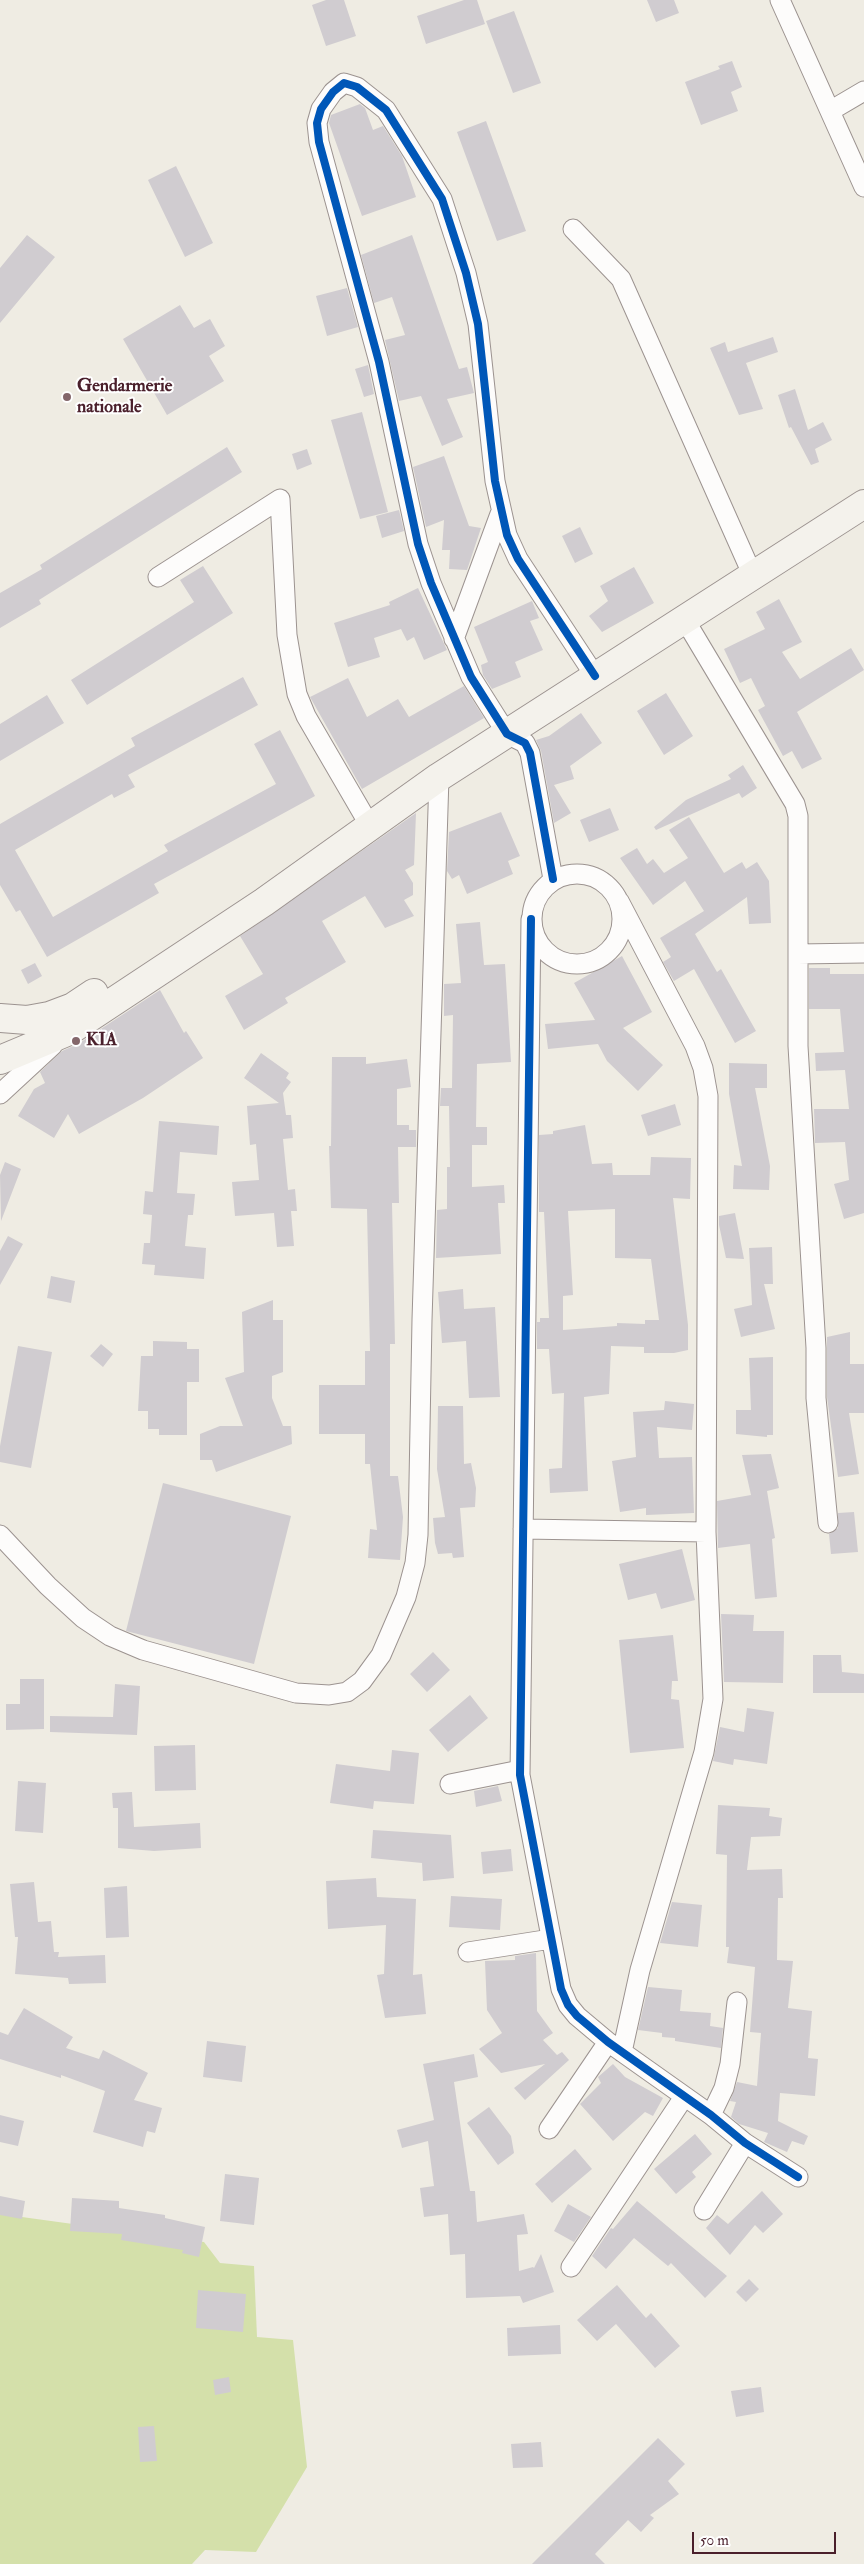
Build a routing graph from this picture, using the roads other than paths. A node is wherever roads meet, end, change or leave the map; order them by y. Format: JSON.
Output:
{"nodes":[{"id":1,"x":780,"y":0,"type":"edge"},
{"id":2,"x":864,"y":91,"type":"edge"},
{"id":3,"x":830,"y":111,"type":"junction"},
{"id":4,"x":864,"y":187,"type":"edge"},
{"id":5,"x":573,"y":229,"type":"dead end"},
{"id":6,"x":862,"y":507,"type":"edge"},
{"id":7,"x":500,"y":514,"type":"junction"},
{"id":8,"x":754,"y":576,"type":"junction"},
{"id":9,"x":158,"y":577,"type":"dead end"},
{"id":10,"x":686,"y":620,"type":"junction"},
{"id":11,"x":454,"y":639,"type":"junction"},
{"id":12,"x":595,"y":676,"type":"junction"},
{"id":13,"x":507,"y":734,"type":"junction"},
{"id":14,"x":439,"y":777,"type":"junction"},
{"id":15,"x":363,"y":830,"type":"junction"},
{"id":16,"x":554,"y":879,"type":"junction"},
{"id":17,"x":619,"y":902,"type":"junction"},
{"id":18,"x":531,"y":919,"type":"junction"},
{"id":19,"x":864,"y":953,"type":"edge"},
{"id":20,"x":798,"y":954,"type":"junction"},
{"id":21,"x":0,"y":1018,"type":"edge"},
{"id":22,"x":69,"y":1031,"type":"junction"},
{"id":23,"x":0,"y":1060,"type":"edge"},
{"id":24,"x":0,"y":1072,"type":"edge"},
{"id":25,"x":0,"y":1094,"type":"edge"},
{"id":26,"x":828,"y":1523,"type":"dead end"},
{"id":27,"x":523,"y":1529,"type":"junction"},
{"id":28,"x":706,"y":1532,"type":"junction"},
{"id":29,"x":0,"y":1536,"type":"edge"},
{"id":30,"x":520,"y":1770,"type":"junction"},
{"id":31,"x":450,"y":1784,"type":"dead end"},
{"id":32,"x":551,"y":1939,"type":"junction"},
{"id":33,"x":468,"y":1952,"type":"dead end"},
{"id":34,"x":738,"y":2002,"type":"dead end"},
{"id":35,"x":615,"y":2047,"type":"junction"},
{"id":36,"x":684,"y":2096,"type":"junction"},
{"id":37,"x":711,"y":2115,"type":"junction"},
{"id":38,"x":549,"y":2129,"type":"dead end"},
{"id":39,"x":745,"y":2144,"type":"junction"},
{"id":40,"x":798,"y":2177,"type":"dead end"},
{"id":41,"x":704,"y":2210,"type":"dead end"},
{"id":42,"x":571,"y":2267,"type":"dead end"}],
"edges":[{"from":1,"to":3,"type":"street"},
{"from":2,"to":3,"type":"street"},
{"from":3,"to":4,"type":"street"},
{"from":5,"to":8,"type":"street"},
{"from":6,"to":8,"type":"main road"},
{"from":7,"to":11,"type":"street"},
{"from":7,"to":11,"type":"street"},
{"from":7,"to":12,"type":"street"},
{"from":8,"to":10,"type":"main road"},
{"from":9,"to":15,"type":"street"},
{"from":10,"to":12,"type":"main road"},
{"from":10,"to":20,"type":"street"},
{"from":11,"to":13,"type":"street"},
{"from":12,"to":13,"type":"main road"},
{"from":13,"to":14,"type":"main road"},
{"from":13,"to":16,"type":"street"},
{"from":14,"to":15,"type":"main road"},
{"from":14,"to":29,"type":"street"},
{"from":15,"to":21,"type":"main road"},
{"from":15,"to":22,"type":"main road"},
{"from":16,"to":17,"type":"street"},
{"from":16,"to":18,"type":"street"},
{"from":17,"to":18,"type":"street"},
{"from":17,"to":28,"type":"street"},
{"from":18,"to":27,"type":"street"},
{"from":19,"to":20,"type":"street"},
{"from":20,"to":26,"type":"street"},
{"from":22,"to":23,"type":"main road"},
{"from":22,"to":24,"type":"main road"},
{"from":22,"to":25,"type":"street"},
{"from":27,"to":28,"type":"street"},
{"from":27,"to":30,"type":"street"},
{"from":28,"to":35,"type":"street"},
{"from":30,"to":31,"type":"street"},
{"from":30,"to":32,"type":"street"},
{"from":32,"to":33,"type":"street"},
{"from":32,"to":35,"type":"street"},
{"from":34,"to":37,"type":"street"},
{"from":35,"to":36,"type":"street"},
{"from":35,"to":38,"type":"street"},
{"from":36,"to":37,"type":"street"},
{"from":36,"to":42,"type":"street"},
{"from":37,"to":39,"type":"street"},
{"from":39,"to":40,"type":"street"},
{"from":39,"to":41,"type":"street"}]}
